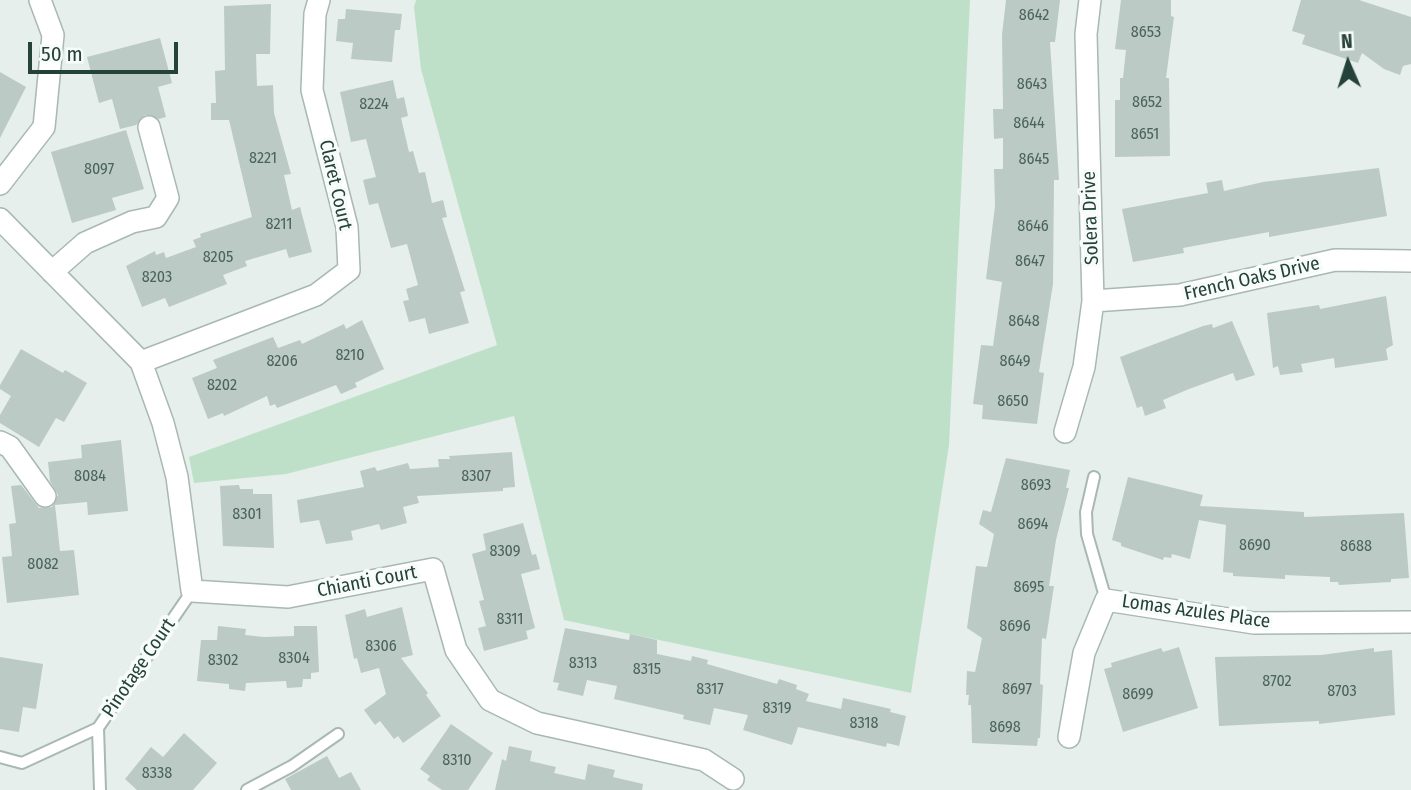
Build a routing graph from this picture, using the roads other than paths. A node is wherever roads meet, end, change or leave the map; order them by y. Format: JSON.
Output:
{"nodes":[{"id":1,"x":40,"y":0,"type":"edge"},
{"id":2,"x":319,"y":0,"type":"edge"},
{"id":3,"x":1090,"y":0,"type":"edge"},
{"id":4,"x":149,"y":127,"type":"dead end"},
{"id":5,"x":0,"y":184,"type":"edge"},
{"id":6,"x":0,"y":219,"type":"edge"},
{"id":7,"x":1411,"y":261,"type":"edge"},
{"id":8,"x":52,"y":272,"type":"junction"},
{"id":9,"x":1093,"y":301,"type":"junction"},
{"id":10,"x":141,"y":362,"type":"junction"},
{"id":11,"x":1065,"y":432,"type":"dead end"},
{"id":12,"x":0,"y":442,"type":"edge"},
{"id":13,"x":1094,"y":477,"type":"dead end"},
{"id":14,"x":45,"y":496,"type":"dead end"},
{"id":15,"x":192,"y":592,"type":"junction"},
{"id":16,"x":1106,"y":600,"type":"junction"},
{"id":17,"x":1411,"y":622,"type":"edge"},
{"id":18,"x":98,"y":728,"type":"junction"},
{"id":19,"x":338,"y":734,"type":"dead end"},
{"id":20,"x":1069,"y":737,"type":"dead end"},
{"id":21,"x":0,"y":757,"type":"edge"},
{"id":22,"x":733,"y":779,"type":"dead end"},
{"id":23,"x":100,"y":790,"type":"edge"},
{"id":24,"x":247,"y":790,"type":"edge"}],
"edges":[{"from":1,"to":5,"type":"street"},
{"from":2,"to":10,"type":"street","name":"Claret Court"},
{"from":3,"to":9,"type":"street","name":"Solera Drive"},
{"from":4,"to":8,"type":"street"},
{"from":6,"to":8,"type":"street"},
{"from":7,"to":9,"type":"street","name":"French Oaks Drive"},
{"from":8,"to":10,"type":"street"},
{"from":9,"to":11,"type":"street","name":"Solera Drive"},
{"from":10,"to":15,"type":"street"},
{"from":12,"to":14,"type":"street"},
{"from":13,"to":16,"type":"lane"},
{"from":15,"to":18,"type":"lane","name":"Pinotage Court"},
{"from":15,"to":22,"type":"street","name":"Chianti Court"},
{"from":16,"to":17,"type":"street","name":"Lomas Azules Place"},
{"from":16,"to":20,"type":"street"},
{"from":18,"to":21,"type":"lane"},
{"from":18,"to":23,"type":"lane","name":"Pinotage Court"},
{"from":19,"to":24,"type":"lane"}]}
